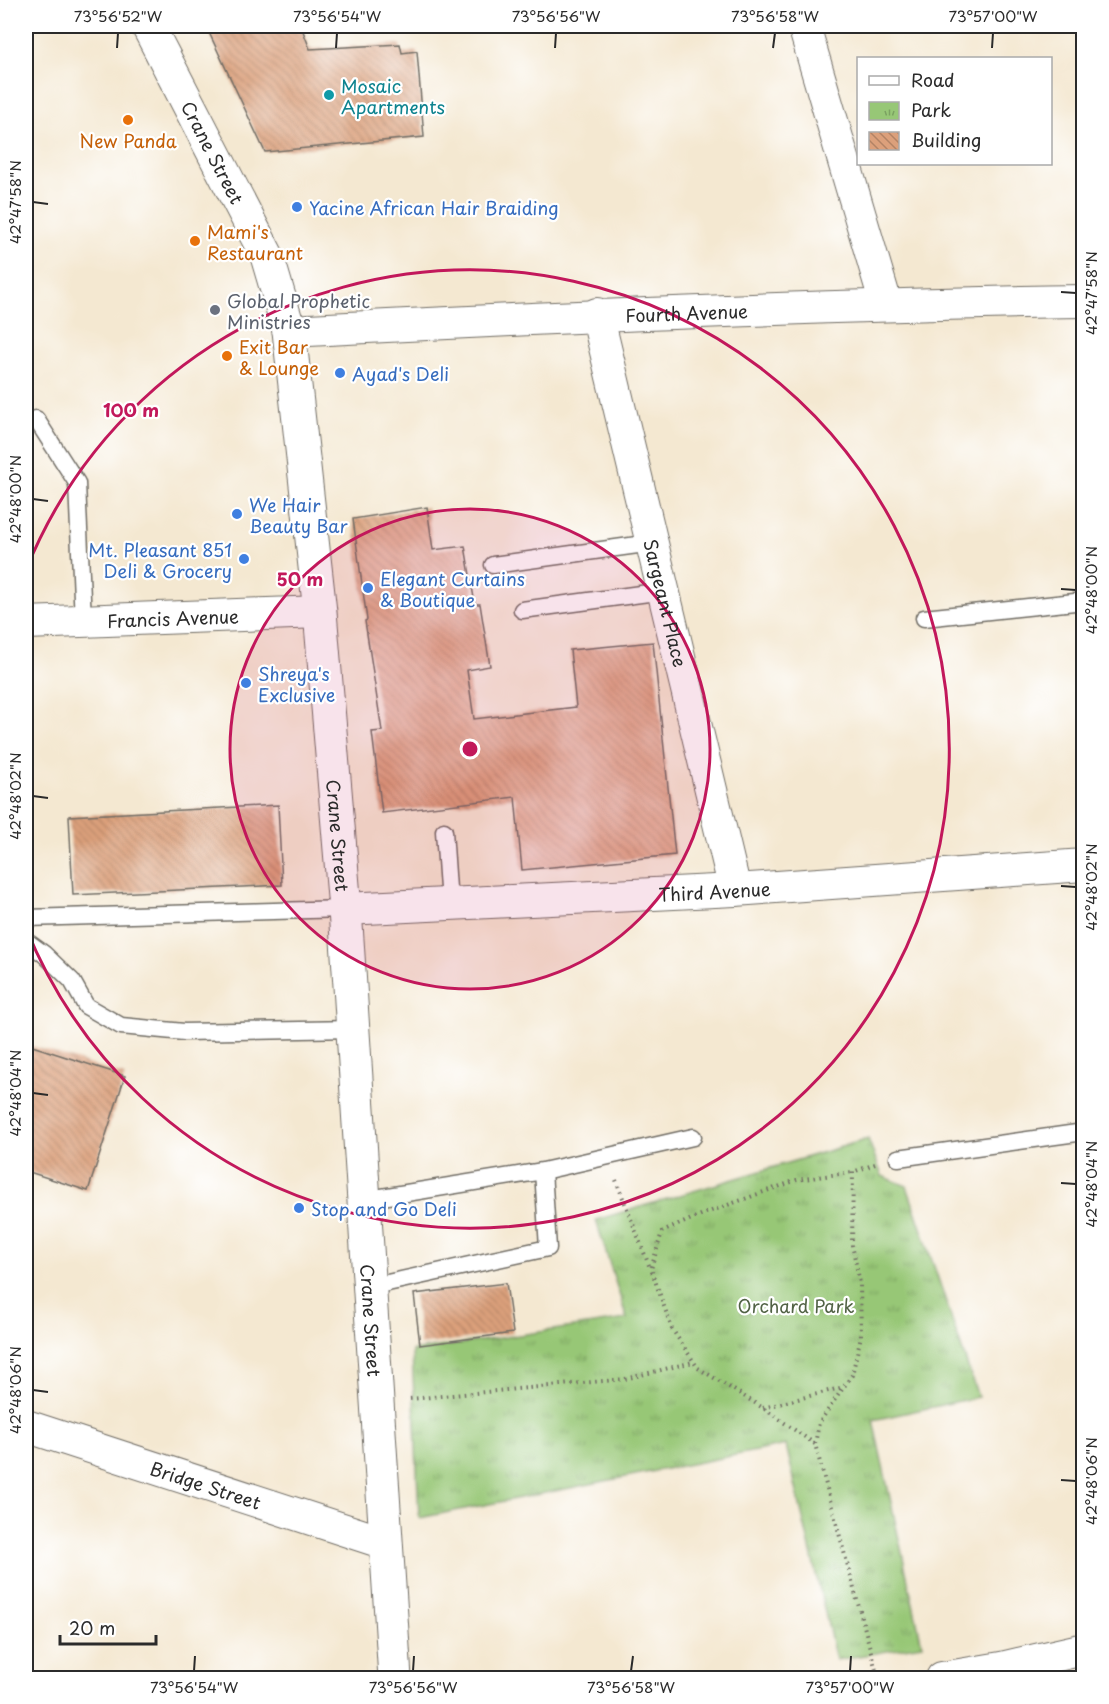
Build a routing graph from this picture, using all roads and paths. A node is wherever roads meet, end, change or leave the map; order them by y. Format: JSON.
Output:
{"nodes":[{"id":1,"x":148,"y":26,"type":"edge"},
{"id":2,"x":804,"y":26,"type":"edge"},
{"id":3,"x":1083,"y":301,"type":"edge"},
{"id":4,"x":886,"y":304,"type":"junction"},
{"id":5,"x":597,"y":314,"type":"junction"},
{"id":6,"x":289,"y":331,"type":"junction"},
{"id":7,"x":36,"y":419,"type":"dead end"},
{"id":8,"x":652,"y":543,"type":"junction"},
{"id":9,"x":492,"y":565,"type":"dead end"},
{"id":10,"x":663,"y":591,"type":"junction"},
{"id":11,"x":1083,"y":601,"type":"edge"},
{"id":12,"x":522,"y":610,"type":"dead end"},
{"id":13,"x":320,"y":612,"type":"junction"},
{"id":14,"x":924,"y":618,"type":"dead end"},
{"id":15,"x":83,"y":621,"type":"junction"},
{"id":16,"x":26,"y":623,"type":"edge"},
{"id":17,"x":444,"y":831,"type":"dead end"},
{"id":18,"x":1083,"y":866,"type":"edge"},
{"id":19,"x":735,"y":890,"type":"junction"},
{"id":20,"x":450,"y":903,"type":"junction"},
{"id":21,"x":345,"y":909,"type":"junction"},
{"id":22,"x":26,"y":918,"type":"edge"},
{"id":23,"x":26,"y":941,"type":"edge"},
{"id":24,"x":353,"y":1029,"type":"junction"},
{"id":25,"x":1083,"y":1132,"type":"edge"},
{"id":26,"x":693,"y":1137,"type":"dead end"},
{"id":27,"x":607,"y":1157,"type":"junction"},
{"id":28,"x":898,"y":1158,"type":"joint"},
{"id":29,"x":543,"y":1172,"type":"junction"},
{"id":30,"x":854,"y":1172,"type":"junction"},
{"id":31,"x":363,"y":1200,"type":"junction"},
{"id":32,"x":651,"y":1269,"type":"junction"},
{"id":33,"x":369,"y":1287,"type":"junction"},
{"id":34,"x":694,"y":1362,"type":"junction"},
{"id":35,"x":845,"y":1387,"type":"junction"},
{"id":36,"x":376,"y":1402,"type":"junction"},
{"id":37,"x":763,"y":1408,"type":"junction"},
{"id":38,"x":26,"y":1426,"type":"edge"},
{"id":39,"x":815,"y":1444,"type":"junction"},
{"id":40,"x":385,"y":1543,"type":"junction"},
{"id":41,"x":1083,"y":1649,"type":"edge"},
{"id":42,"x":1003,"y":1673,"type":"edge"},
{"id":43,"x":395,"y":1678,"type":"edge"},
{"id":44,"x":878,"y":1678,"type":"edge"},
{"id":45,"x":942,"y":1678,"type":"edge"}],
"edges":[{"from":1,"to":6,"type":"street","name":"Crane Street"},
{"from":2,"to":4,"type":"street"},
{"from":3,"to":4,"type":"street","name":"Fourth Avenue"},
{"from":4,"to":5,"type":"street","name":"Fourth Avenue"},
{"from":5,"to":6,"type":"street","name":"Fourth Avenue"},
{"from":5,"to":8,"type":"street","name":"Sargeant Place"},
{"from":6,"to":13,"type":"street","name":"Crane Street"},
{"from":7,"to":15,"type":"lane"},
{"from":8,"to":9,"type":"lane"},
{"from":8,"to":10,"type":"street","name":"Sargeant Place"},
{"from":10,"to":12,"type":"lane"},
{"from":10,"to":19,"type":"street","name":"Sargeant Place"},
{"from":11,"to":14,"type":"lane"},
{"from":13,"to":15,"type":"street","name":"Francis Avenue"},
{"from":13,"to":21,"type":"street","name":"Crane Street"},
{"from":15,"to":16,"type":"street","name":"Francis Avenue"},
{"from":17,"to":20,"type":"lane"},
{"from":18,"to":19,"type":"street","name":"Third Avenue"},
{"from":19,"to":20,"type":"street","name":"Third Avenue"},
{"from":20,"to":21,"type":"street","name":"Third Avenue"},
{"from":21,"to":22,"type":"lane"},
{"from":21,"to":24,"type":"street","name":"Crane Street"},
{"from":23,"to":24,"type":"lane"},
{"from":24,"to":31,"type":"street","name":"Crane Street"},
{"from":25,"to":28,"type":"lane"},
{"from":26,"to":27,"type":"lane"},
{"from":27,"to":29,"type":"lane"},
{"from":27,"to":32,"type":"path"},
{"from":28,"to":30,"type":"path"},
{"from":29,"to":31,"type":"lane"},
{"from":29,"to":33,"type":"lane"},
{"from":30,"to":32,"type":"path"},
{"from":30,"to":35,"type":"path"},
{"from":31,"to":33,"type":"street","name":"Crane Street"},
{"from":32,"to":34,"type":"path"},
{"from":33,"to":36,"type":"street","name":"Crane Street"},
{"from":34,"to":36,"type":"path"},
{"from":34,"to":37,"type":"path"},
{"from":35,"to":37,"type":"path"},
{"from":35,"to":39,"type":"path"},
{"from":36,"to":40,"type":"street","name":"Crane Street"},
{"from":37,"to":39,"type":"path"},
{"from":38,"to":40,"type":"street","name":"Bridge Street"},
{"from":39,"to":44,"type":"path"},
{"from":40,"to":43,"type":"street","name":"Crane Street"},
{"from":41,"to":42,"type":"street"},
{"from":42,"to":45,"type":"street"}]}
